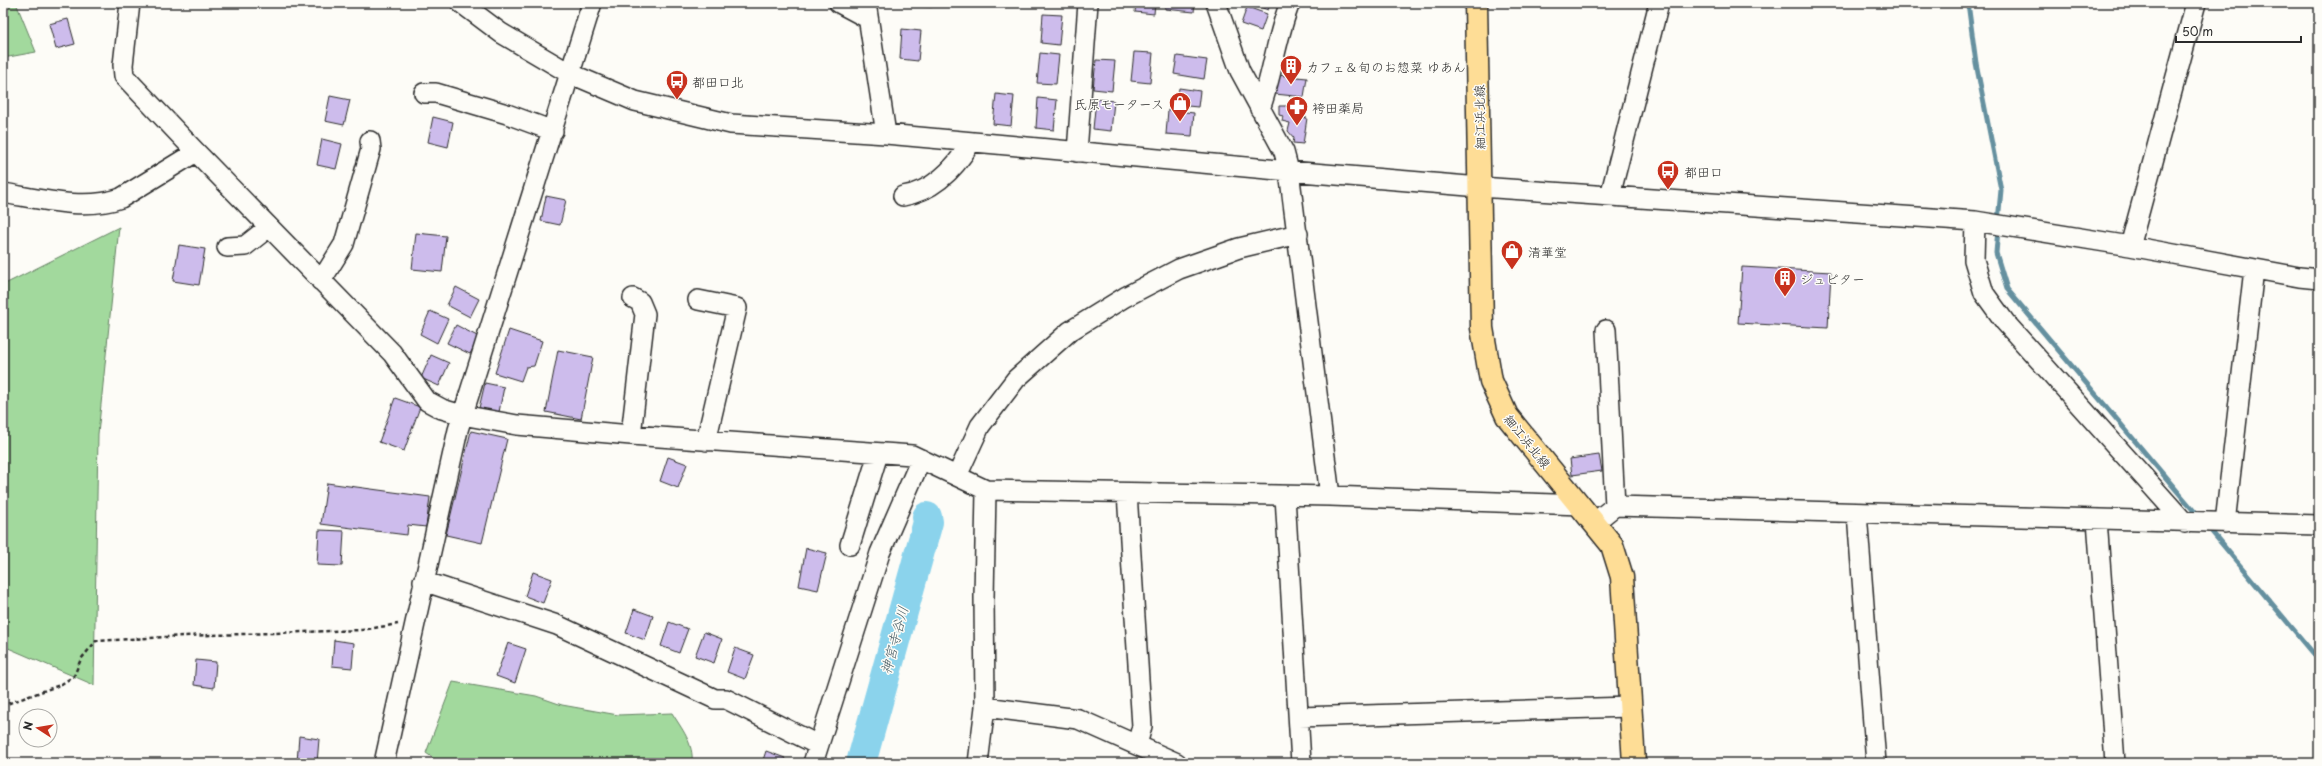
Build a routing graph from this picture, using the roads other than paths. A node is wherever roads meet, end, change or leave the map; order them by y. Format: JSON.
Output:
{"nodes":[{"id":1,"x":130,"y":3,"type":"edge"},
{"id":2,"x":461,"y":3,"type":"edge"},
{"id":3,"x":592,"y":3,"type":"edge"},
{"id":4,"x":839,"y":3,"type":"edge"},
{"id":5,"x":1088,"y":3,"type":"edge"},
{"id":6,"x":1216,"y":3,"type":"edge"},
{"id":7,"x":1290,"y":3,"type":"edge"},
{"id":8,"x":1476,"y":3,"type":"edge"},
{"id":9,"x":1659,"y":3,"type":"edge"},
{"id":10,"x":2196,"y":3,"type":"edge"},
{"id":11,"x":867,"y":11,"type":"edge"},
{"id":12,"x":569,"y":73,"type":"junction"},
{"id":13,"x":424,"y":93,"type":"dead end"},
{"id":14,"x":1260,"y":109,"type":"junction"},
{"id":15,"x":553,"y":131,"type":"junction"},
{"id":16,"x":886,"y":134,"type":"junction"},
{"id":17,"x":370,"y":141,"type":"dead end"},
{"id":18,"x":971,"y":142,"type":"junction"},
{"id":19,"x":196,"y":152,"type":"junction"},
{"id":20,"x":1077,"y":152,"type":"junction"},
{"id":21,"x":1289,"y":172,"type":"junction"},
{"id":22,"x":1480,"y":186,"type":"junction"},
{"id":23,"x":3,"y":193,"type":"edge"},
{"id":24,"x":903,"y":196,"type":"dead end"},
{"id":25,"x":1610,"y":196,"type":"junction"},
{"id":26,"x":1979,"y":222,"type":"junction"},
{"id":27,"x":269,"y":227,"type":"junction"},
{"id":28,"x":1298,"y":234,"type":"junction"},
{"id":29,"x":2130,"y":246,"type":"junction"},
{"id":30,"x":227,"y":247,"type":"dead end"},
{"id":31,"x":2254,"y":269,"type":"junction"},
{"id":32,"x":2319,"y":279,"type":"edge"},
{"id":33,"x":321,"y":281,"type":"junction"},
{"id":34,"x":633,"y":298,"type":"dead end"},
{"id":35,"x":698,"y":300,"type":"dead end"},
{"id":36,"x":1606,"y":330,"type":"dead end"},
{"id":37,"x":462,"y":415,"type":"junction"},
{"id":38,"x":632,"y":435,"type":"junction"},
{"id":39,"x":706,"y":441,"type":"junction"},
{"id":40,"x":878,"y":454,"type":"junction"},
{"id":41,"x":921,"y":459,"type":"junction"},
{"id":42,"x":957,"y":476,"type":"junction"},
{"id":43,"x":986,"y":490,"type":"junction"},
{"id":44,"x":1126,"y":493,"type":"junction"},
{"id":45,"x":1285,"y":496,"type":"junction"},
{"id":46,"x":1330,"y":496,"type":"junction"},
{"id":47,"x":1581,"y":506,"type":"junction"},
{"id":48,"x":1615,"y":506,"type":"junction"},
{"id":49,"x":1857,"y":513,"type":"junction"},
{"id":50,"x":2098,"y":520,"type":"junction"},
{"id":51,"x":1595,"y":522,"type":"junction"},
{"id":52,"x":2189,"y":523,"type":"junction"},
{"id":53,"x":2222,"y":523,"type":"junction"},
{"id":54,"x":2319,"y":525,"type":"edge"},
{"id":55,"x":850,"y":545,"type":"dead end"},
{"id":56,"x":423,"y":581,"type":"junction"},
{"id":57,"x":985,"y":707,"type":"junction"},
{"id":58,"x":1630,"y":707,"type":"junction"},
{"id":59,"x":1299,"y":717,"type":"junction"},
{"id":60,"x":1138,"y":745,"type":"junction"},
{"id":61,"x":816,"y":754,"type":"edge"},
{"id":62,"x":384,"y":763,"type":"edge"},
{"id":63,"x":978,"y":763,"type":"edge"},
{"id":64,"x":1177,"y":763,"type":"edge"},
{"id":65,"x":1300,"y":763,"type":"edge"},
{"id":66,"x":1634,"y":763,"type":"edge"},
{"id":67,"x":1876,"y":763,"type":"edge"},
{"id":68,"x":2115,"y":763,"type":"edge"}],
"edges":[{"from":1,"to":19,"type":"street"},
{"from":2,"to":12,"type":"street"},
{"from":3,"to":12,"type":"street"},
{"from":4,"to":11,"type":"street"},
{"from":5,"to":20,"type":"street"},
{"from":6,"to":14,"type":"street"},
{"from":7,"to":14,"type":"street"},
{"from":8,"to":22,"type":"main road","name":"細江浜北線"},
{"from":9,"to":25,"type":"street"},
{"from":10,"to":29,"type":"street"},
{"from":11,"to":16,"type":"street"},
{"from":12,"to":15,"type":"street"},
{"from":12,"to":16,"type":"street"},
{"from":13,"to":15,"type":"street"},
{"from":14,"to":21,"type":"street"},
{"from":15,"to":37,"type":"street"},
{"from":16,"to":18,"type":"street"},
{"from":17,"to":33,"type":"street"},
{"from":18,"to":20,"type":"street"},
{"from":18,"to":24,"type":"street"},
{"from":19,"to":23,"type":"street"},
{"from":19,"to":27,"type":"street"},
{"from":20,"to":21,"type":"street"},
{"from":21,"to":22,"type":"street"},
{"from":21,"to":28,"type":"street"},
{"from":22,"to":25,"type":"street"},
{"from":22,"to":47,"type":"main road","name":"細江浜北線"},
{"from":25,"to":26,"type":"street"},
{"from":26,"to":29,"type":"street"},
{"from":26,"to":52,"type":"street"},
{"from":27,"to":30,"type":"street"},
{"from":27,"to":33,"type":"street"},
{"from":28,"to":42,"type":"street"},
{"from":28,"to":46,"type":"street"},
{"from":29,"to":31,"type":"street"},
{"from":31,"to":32,"type":"street"},
{"from":31,"to":53,"type":"street"},
{"from":33,"to":37,"type":"street"},
{"from":34,"to":38,"type":"street"},
{"from":35,"to":39,"type":"street"},
{"from":36,"to":48,"type":"street"},
{"from":37,"to":38,"type":"street"},
{"from":37,"to":56,"type":"street"},
{"from":38,"to":39,"type":"street"},
{"from":39,"to":40,"type":"street"},
{"from":40,"to":41,"type":"street"},
{"from":40,"to":55,"type":"street"},
{"from":41,"to":42,"type":"street"},
{"from":41,"to":61,"type":"street"},
{"from":42,"to":43,"type":"street"},
{"from":43,"to":44,"type":"street"},
{"from":43,"to":57,"type":"street"},
{"from":44,"to":45,"type":"street"},
{"from":44,"to":60,"type":"street"},
{"from":45,"to":46,"type":"street"},
{"from":45,"to":59,"type":"street"},
{"from":46,"to":47,"type":"street"},
{"from":47,"to":51,"type":"main road","name":"細江浜北線"},
{"from":48,"to":49,"type":"street"},
{"from":48,"to":51,"type":"street"},
{"from":49,"to":50,"type":"street"},
{"from":49,"to":67,"type":"street"},
{"from":50,"to":52,"type":"street"},
{"from":50,"to":68,"type":"street"},
{"from":51,"to":58,"type":"main road","name":"細江浜北線"},
{"from":52,"to":53,"type":"street"},
{"from":53,"to":54,"type":"street"},
{"from":56,"to":61,"type":"street"},
{"from":56,"to":62,"type":"street"},
{"from":57,"to":60,"type":"street"},
{"from":57,"to":63,"type":"street"},
{"from":58,"to":59,"type":"street"},
{"from":58,"to":66,"type":"main road","name":"細江浜北線"},
{"from":59,"to":65,"type":"street"},
{"from":60,"to":64,"type":"street"}]}
